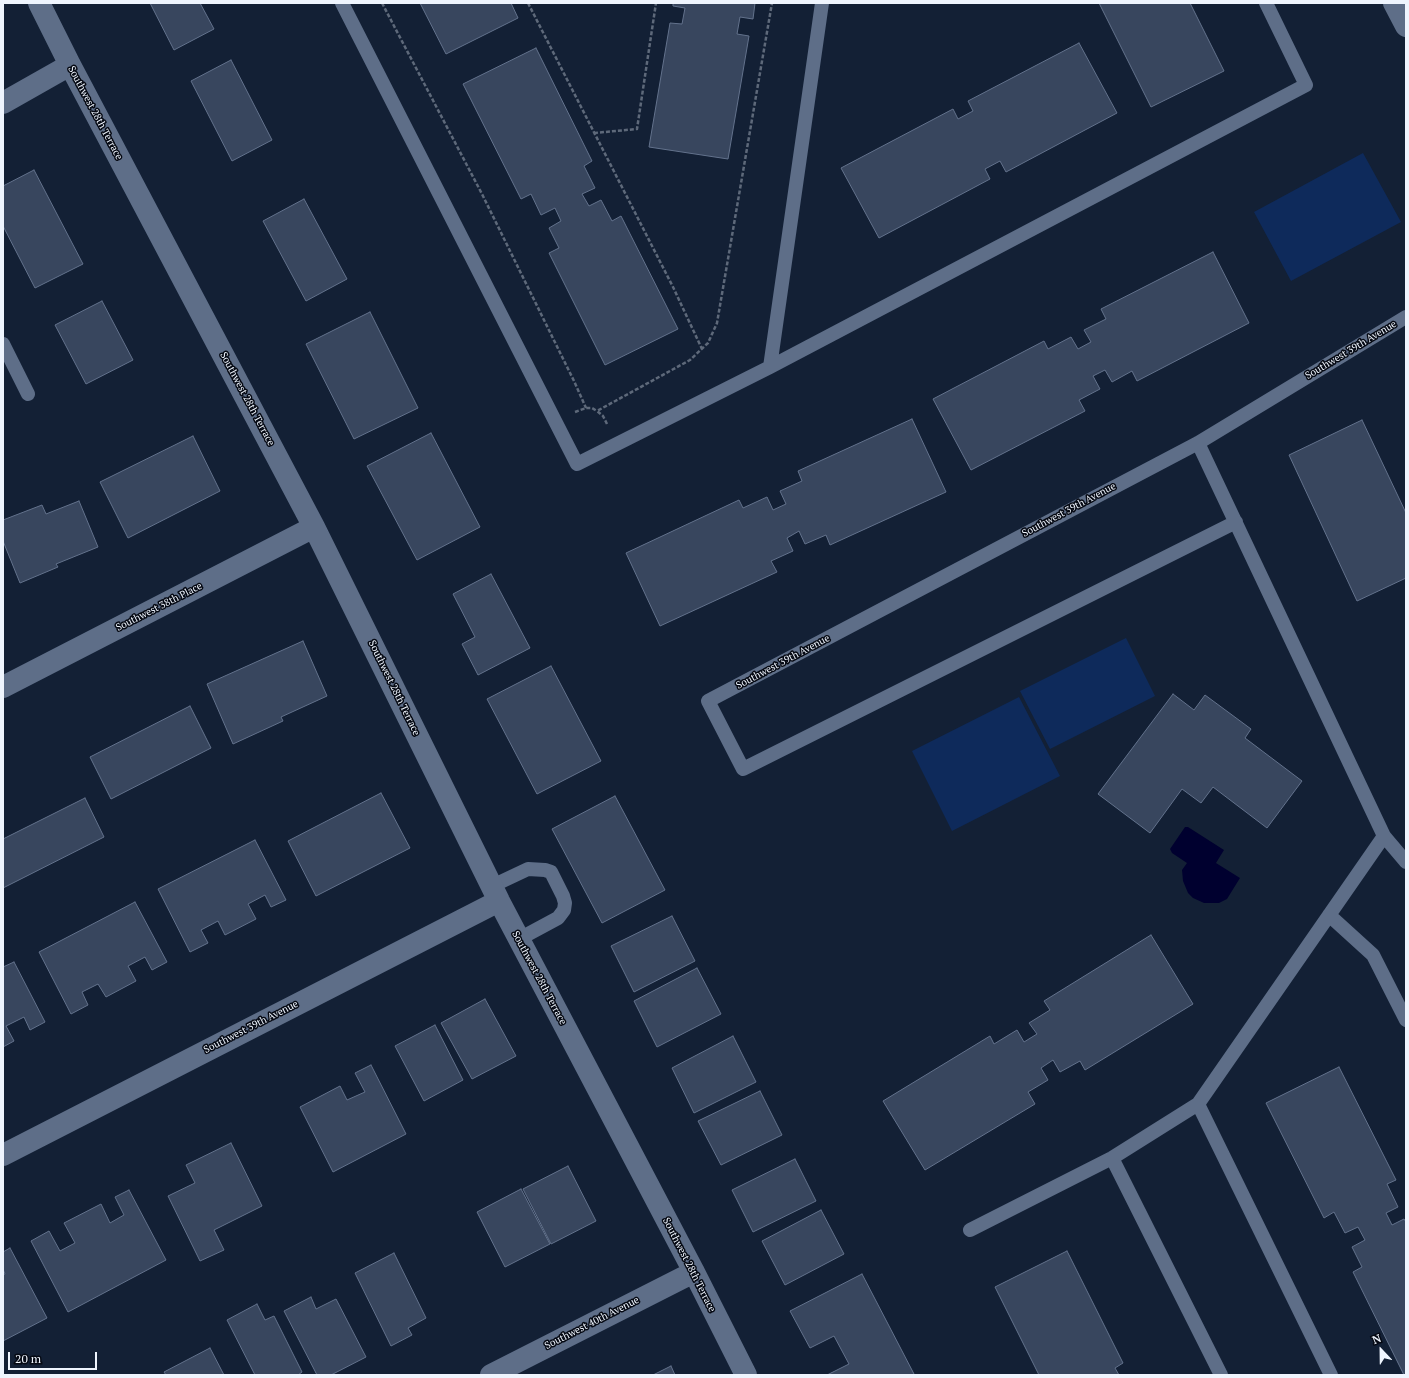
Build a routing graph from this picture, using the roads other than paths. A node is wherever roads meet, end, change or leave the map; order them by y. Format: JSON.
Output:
{"nodes":[{"id":1,"x":38,"y":3,"type":"edge"},
{"id":2,"x":342,"y":3,"type":"edge"},
{"id":3,"x":822,"y":3,"type":"edge"},
{"id":4,"x":1266,"y":3,"type":"edge"},
{"id":5,"x":1394,"y":3,"type":"edge"},
{"id":6,"x":1406,"y":26,"type":"edge"},
{"id":7,"x":70,"y":65,"type":"junction"},
{"id":8,"x":3,"y":103,"type":"edge"},
{"id":9,"x":1405,"y":320,"type":"edge"},
{"id":10,"x":3,"y":344,"type":"edge"},
{"id":11,"x":770,"y":367,"type":"junction"},
{"id":12,"x":28,"y":394,"type":"dead end"},
{"id":13,"x":1198,"y":443,"type":"junction"},
{"id":14,"x":1236,"y":522,"type":"junction"},
{"id":15,"x":314,"y":526,"type":"junction"},
{"id":16,"x":3,"y":688,"type":"edge"},
{"id":17,"x":1384,"y":836,"type":"junction"},
{"id":18,"x":1406,"y":862,"type":"edge"},
{"id":19,"x":495,"y":893,"type":"junction"},
{"id":20,"x":1329,"y":915,"type":"junction"},
{"id":21,"x":519,"y":939,"type":"junction"},
{"id":22,"x":1406,"y":1020,"type":"edge"},
{"id":23,"x":1198,"y":1104,"type":"junction"},
{"id":24,"x":3,"y":1155,"type":"edge"},
{"id":25,"x":1112,"y":1158,"type":"junction"},
{"id":26,"x":970,"y":1230,"type":"dead end"},
{"id":27,"x":694,"y":1272,"type":"junction"},
{"id":28,"x":491,"y":1375,"type":"edge"},
{"id":29,"x":746,"y":1375,"type":"edge"},
{"id":30,"x":1221,"y":1375,"type":"edge"},
{"id":31,"x":1330,"y":1375,"type":"edge"}],
"edges":[{"from":1,"to":7,"type":"street","name":"Southwest 28th Terrace"},
{"from":2,"to":11,"type":"lane"},
{"from":3,"to":11,"type":"lane"},
{"from":4,"to":11,"type":"lane"},
{"from":5,"to":6,"type":"street"},
{"from":7,"to":8,"type":"street"},
{"from":7,"to":15,"type":"street","name":"Southwest 28th Terrace"},
{"from":9,"to":13,"type":"lane","name":"Southwest 39th Avenue"},
{"from":10,"to":12,"type":"lane"},
{"from":13,"to":14,"type":"lane"},
{"from":13,"to":14,"type":"lane","name":"Southwest 39th Avenue"},
{"from":14,"to":17,"type":"lane"},
{"from":15,"to":16,"type":"street","name":"Southwest 38th Place"},
{"from":15,"to":19,"type":"street","name":"Southwest 28th Terrace"},
{"from":17,"to":18,"type":"lane"},
{"from":17,"to":20,"type":"lane"},
{"from":19,"to":21,"type":"street","name":"Southwest 28th Terrace"},
{"from":19,"to":21,"type":"lane"},
{"from":19,"to":24,"type":"street","name":"Southwest 39th Avenue"},
{"from":20,"to":22,"type":"lane"},
{"from":20,"to":23,"type":"lane"},
{"from":21,"to":27,"type":"street","name":"Southwest 28th Terrace"},
{"from":23,"to":25,"type":"lane"},
{"from":23,"to":31,"type":"lane"},
{"from":25,"to":26,"type":"lane"},
{"from":25,"to":30,"type":"lane"},
{"from":27,"to":28,"type":"street","name":"Southwest 40th Avenue"},
{"from":27,"to":29,"type":"street","name":"Southwest 28th Terrace"}]}
